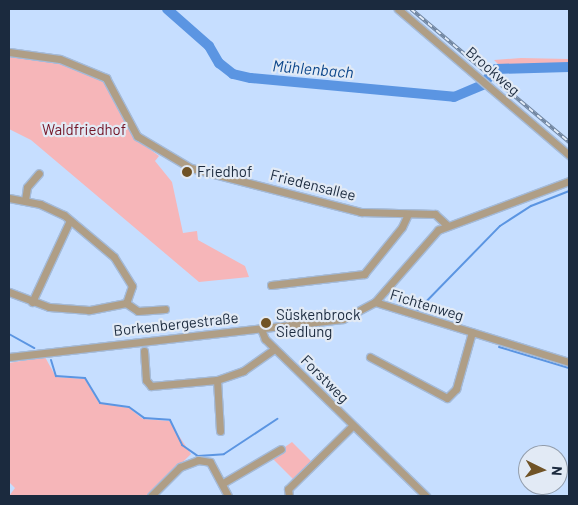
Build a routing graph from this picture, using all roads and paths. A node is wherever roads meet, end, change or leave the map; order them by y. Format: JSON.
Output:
{"nodes":[{"id":1,"x":398,"y":9,"type":"edge"},
{"id":2,"x":9,"y":52,"type":"edge"},
{"id":3,"x":569,"y":155,"type":"edge"},
{"id":4,"x":39,"y":173,"type":"dead end"},
{"id":5,"x":569,"y":181,"type":"edge"},
{"id":6,"x":9,"y":198,"type":"edge"},
{"id":7,"x":25,"y":200,"type":"junction"},
{"id":8,"x":408,"y":214,"type":"junction"},
{"id":9,"x":70,"y":220,"type":"junction"},
{"id":10,"x":447,"y":225,"type":"junction"},
{"id":11,"x":271,"y":286,"type":"dead end"},
{"id":12,"x":9,"y":292,"type":"edge"},
{"id":13,"x":32,"y":302,"type":"junction"},
{"id":14,"x":126,"y":302,"type":"junction"},
{"id":15,"x":375,"y":302,"type":"junction"},
{"id":16,"x":165,"y":309,"type":"dead end"},
{"id":17,"x":260,"y":329,"type":"junction"},
{"id":18,"x":472,"y":332,"type":"junction"},
{"id":19,"x":274,"y":349,"type":"junction"},
{"id":20,"x":144,"y":351,"type":"dead end"},
{"id":21,"x":9,"y":357,"type":"edge"},
{"id":22,"x":370,"y":357,"type":"dead end"},
{"id":23,"x":569,"y":362,"type":"edge"},
{"id":24,"x":218,"y":380,"type":"junction"},
{"id":25,"x":352,"y":426,"type":"junction"},
{"id":26,"x":220,"y":431,"type":"dead end"},
{"id":27,"x":281,"y":449,"type":"dead end"},
{"id":28,"x":223,"y":483,"type":"junction"},
{"id":29,"x":151,"y":496,"type":"edge"},
{"id":30,"x":228,"y":496,"type":"edge"},
{"id":31,"x":289,"y":496,"type":"edge"},
{"id":32,"x":426,"y":496,"type":"edge"}],
"edges":[{"from":1,"to":3,"type":"street","name":"Brookweg"},
{"from":2,"to":8,"type":"street","name":"Friedensallee"},
{"from":4,"to":7,"type":"street"},
{"from":5,"to":10,"type":"street","name":"Borkenbergestraße"},
{"from":6,"to":7,"type":"street"},
{"from":7,"to":9,"type":"street"},
{"from":8,"to":10,"type":"street","name":"Friedensallee"},
{"from":8,"to":11,"type":"street"},
{"from":9,"to":13,"type":"street"},
{"from":9,"to":14,"type":"street"},
{"from":10,"to":15,"type":"street","name":"Borkenbergestraße"},
{"from":12,"to":13,"type":"street"},
{"from":13,"to":14,"type":"street"},
{"from":14,"to":16,"type":"street"},
{"from":15,"to":17,"type":"street","name":"Borkenbergestraße"},
{"from":15,"to":18,"type":"street","name":"Fichtenweg"},
{"from":17,"to":19,"type":"street","name":"Forstweg"},
{"from":17,"to":21,"type":"street","name":"Borkenbergestraße"},
{"from":18,"to":22,"type":"street","name":"Fichtenweg"},
{"from":18,"to":23,"type":"street","name":"Fichtenweg"},
{"from":19,"to":24,"type":"street"},
{"from":19,"to":25,"type":"street","name":"Forstweg"},
{"from":20,"to":24,"type":"street"},
{"from":24,"to":26,"type":"street"},
{"from":25,"to":31,"type":"street","name":"Forstweg"},
{"from":25,"to":32,"type":"street","name":"Forstweg"},
{"from":27,"to":28,"type":"street"},
{"from":28,"to":29,"type":"street"},
{"from":28,"to":30,"type":"street"}]}
